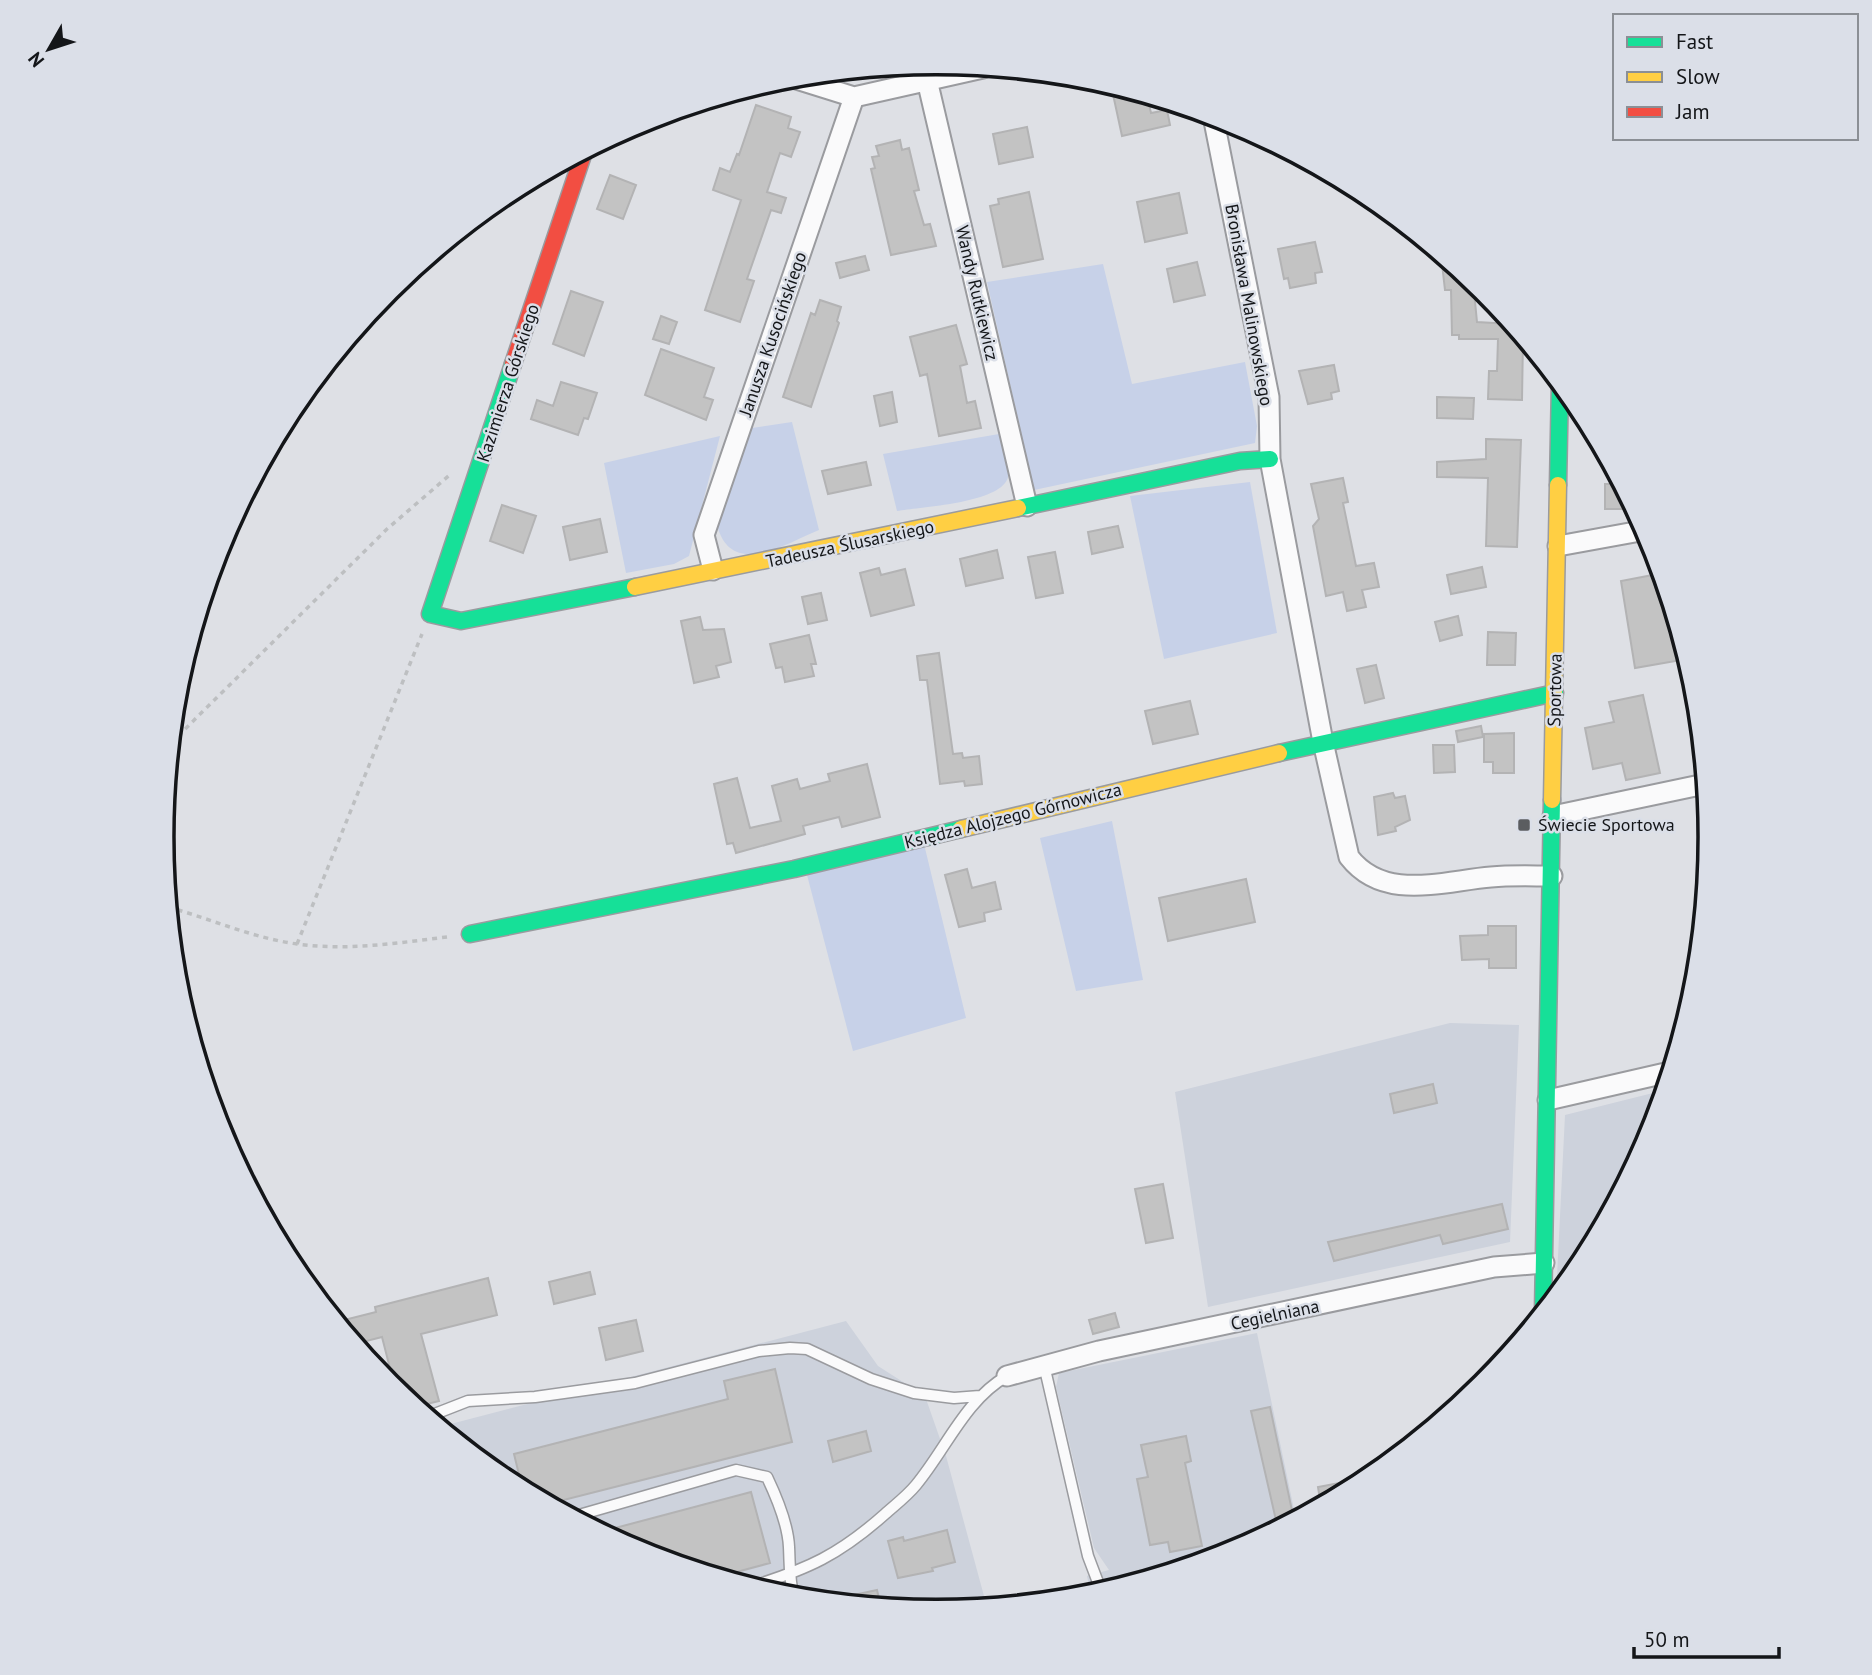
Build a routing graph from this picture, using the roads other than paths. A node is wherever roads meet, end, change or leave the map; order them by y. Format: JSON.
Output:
{"nodes":[{"id":1,"x":948,"y":75,"type":"edge"},
{"id":2,"x":927,"y":80,"type":"junction"},
{"id":3,"x":816,"y":85,"type":"edge"},
{"id":4,"x":854,"y":97,"type":"junction"},
{"id":5,"x":1215,"y":128,"type":"edge"},
{"id":6,"x":580,"y":164,"type":"edge"},
{"id":7,"x":1560,"y":400,"type":"edge"},
{"id":8,"x":1270,"y":459,"type":"junction"},
{"id":9,"x":1027,"y":506,"type":"junction"},
{"id":10,"x":1634,"y":532,"type":"edge"},
{"id":11,"x":1558,"y":546,"type":"junction"},
{"id":12,"x":713,"y":570,"type":"junction"},
{"id":13,"x":430,"y":614,"type":"joint"},
{"id":14,"x":1555,"y":693,"type":"junction"},
{"id":15,"x":1323,"y":742,"type":"junction"},
{"id":16,"x":1697,"y":786,"type":"edge"},
{"id":17,"x":1553,"y":816,"type":"junction"},
{"id":18,"x":1552,"y":876,"type":"junction"},
{"id":19,"x":470,"y":934,"type":"road end"},
{"id":20,"x":1661,"y":1074,"type":"edge"},
{"id":21,"x":1548,"y":1100,"type":"junction"},
{"id":22,"x":1544,"y":1263,"type":"junction"},
{"id":23,"x":1543,"y":1299,"type":"edge"},
{"id":24,"x":1044,"y":1365,"type":"junction"},
{"id":25,"x":1007,"y":1376,"type":"joint"},
{"id":26,"x":980,"y":1396,"type":"junction"},
{"id":27,"x":436,"y":1413,"type":"edge"},
{"id":28,"x":584,"y":1513,"type":"edge"},
{"id":29,"x":788,"y":1575,"type":"junction"},
{"id":30,"x":769,"y":1581,"type":"edge"},
{"id":31,"x":1098,"y":1582,"type":"edge"},
{"id":32,"x":791,"y":1586,"type":"edge"}],
"edges":[{"from":1,"to":2,"type":"street"},
{"from":2,"to":4,"type":"street"},
{"from":2,"to":9,"type":"street","name":"Wandy Rutkiewicz"},
{"from":3,"to":4,"type":"street"},
{"from":4,"to":12,"type":"street","name":"Janusza Kusocińskiego"},
{"from":5,"to":8,"type":"street","name":"Bronisława Malinowskiego"},
{"from":6,"to":13,"type":"street","name":"Kazimierza Górskiego"},
{"from":7,"to":11,"type":"street","name":"Sportowa"},
{"from":8,"to":9,"type":"street","name":"Tadeusza Ślusarskiego"},
{"from":8,"to":15,"type":"street","name":"Bronisława Malinowskiego"},
{"from":9,"to":12,"type":"street","name":"Tadeusza Ślusarskiego"},
{"from":10,"to":11,"type":"street"},
{"from":11,"to":14,"type":"street","name":"Sportowa"},
{"from":12,"to":13,"type":"street","name":"Tadeusza Ślusarskiego"},
{"from":14,"to":15,"type":"street","name":"Księdza Alojzego Górnowicza"},
{"from":14,"to":17,"type":"street","name":"Sportowa"},
{"from":15,"to":18,"type":"street","name":"Bronisława Malinowskiego"},
{"from":15,"to":19,"type":"street","name":"Księdza Alojzego Górnowicza"},
{"from":16,"to":17,"type":"street"},
{"from":17,"to":18,"type":"street","name":"Sportowa"},
{"from":18,"to":21,"type":"street","name":"Sportowa"},
{"from":20,"to":21,"type":"street"},
{"from":21,"to":22,"type":"street","name":"Sportowa"},
{"from":22,"to":23,"type":"street","name":"Sportowa"},
{"from":22,"to":24,"type":"street","name":"Cegielniana"},
{"from":24,"to":25,"type":"street","name":"Cegielniana"},
{"from":24,"to":31,"type":"lane"},
{"from":25,"to":26,"type":"lane"},
{"from":26,"to":27,"type":"lane"},
{"from":26,"to":29,"type":"lane"},
{"from":28,"to":29,"type":"lane"},
{"from":29,"to":30,"type":"lane"},
{"from":29,"to":32,"type":"lane"}]}
